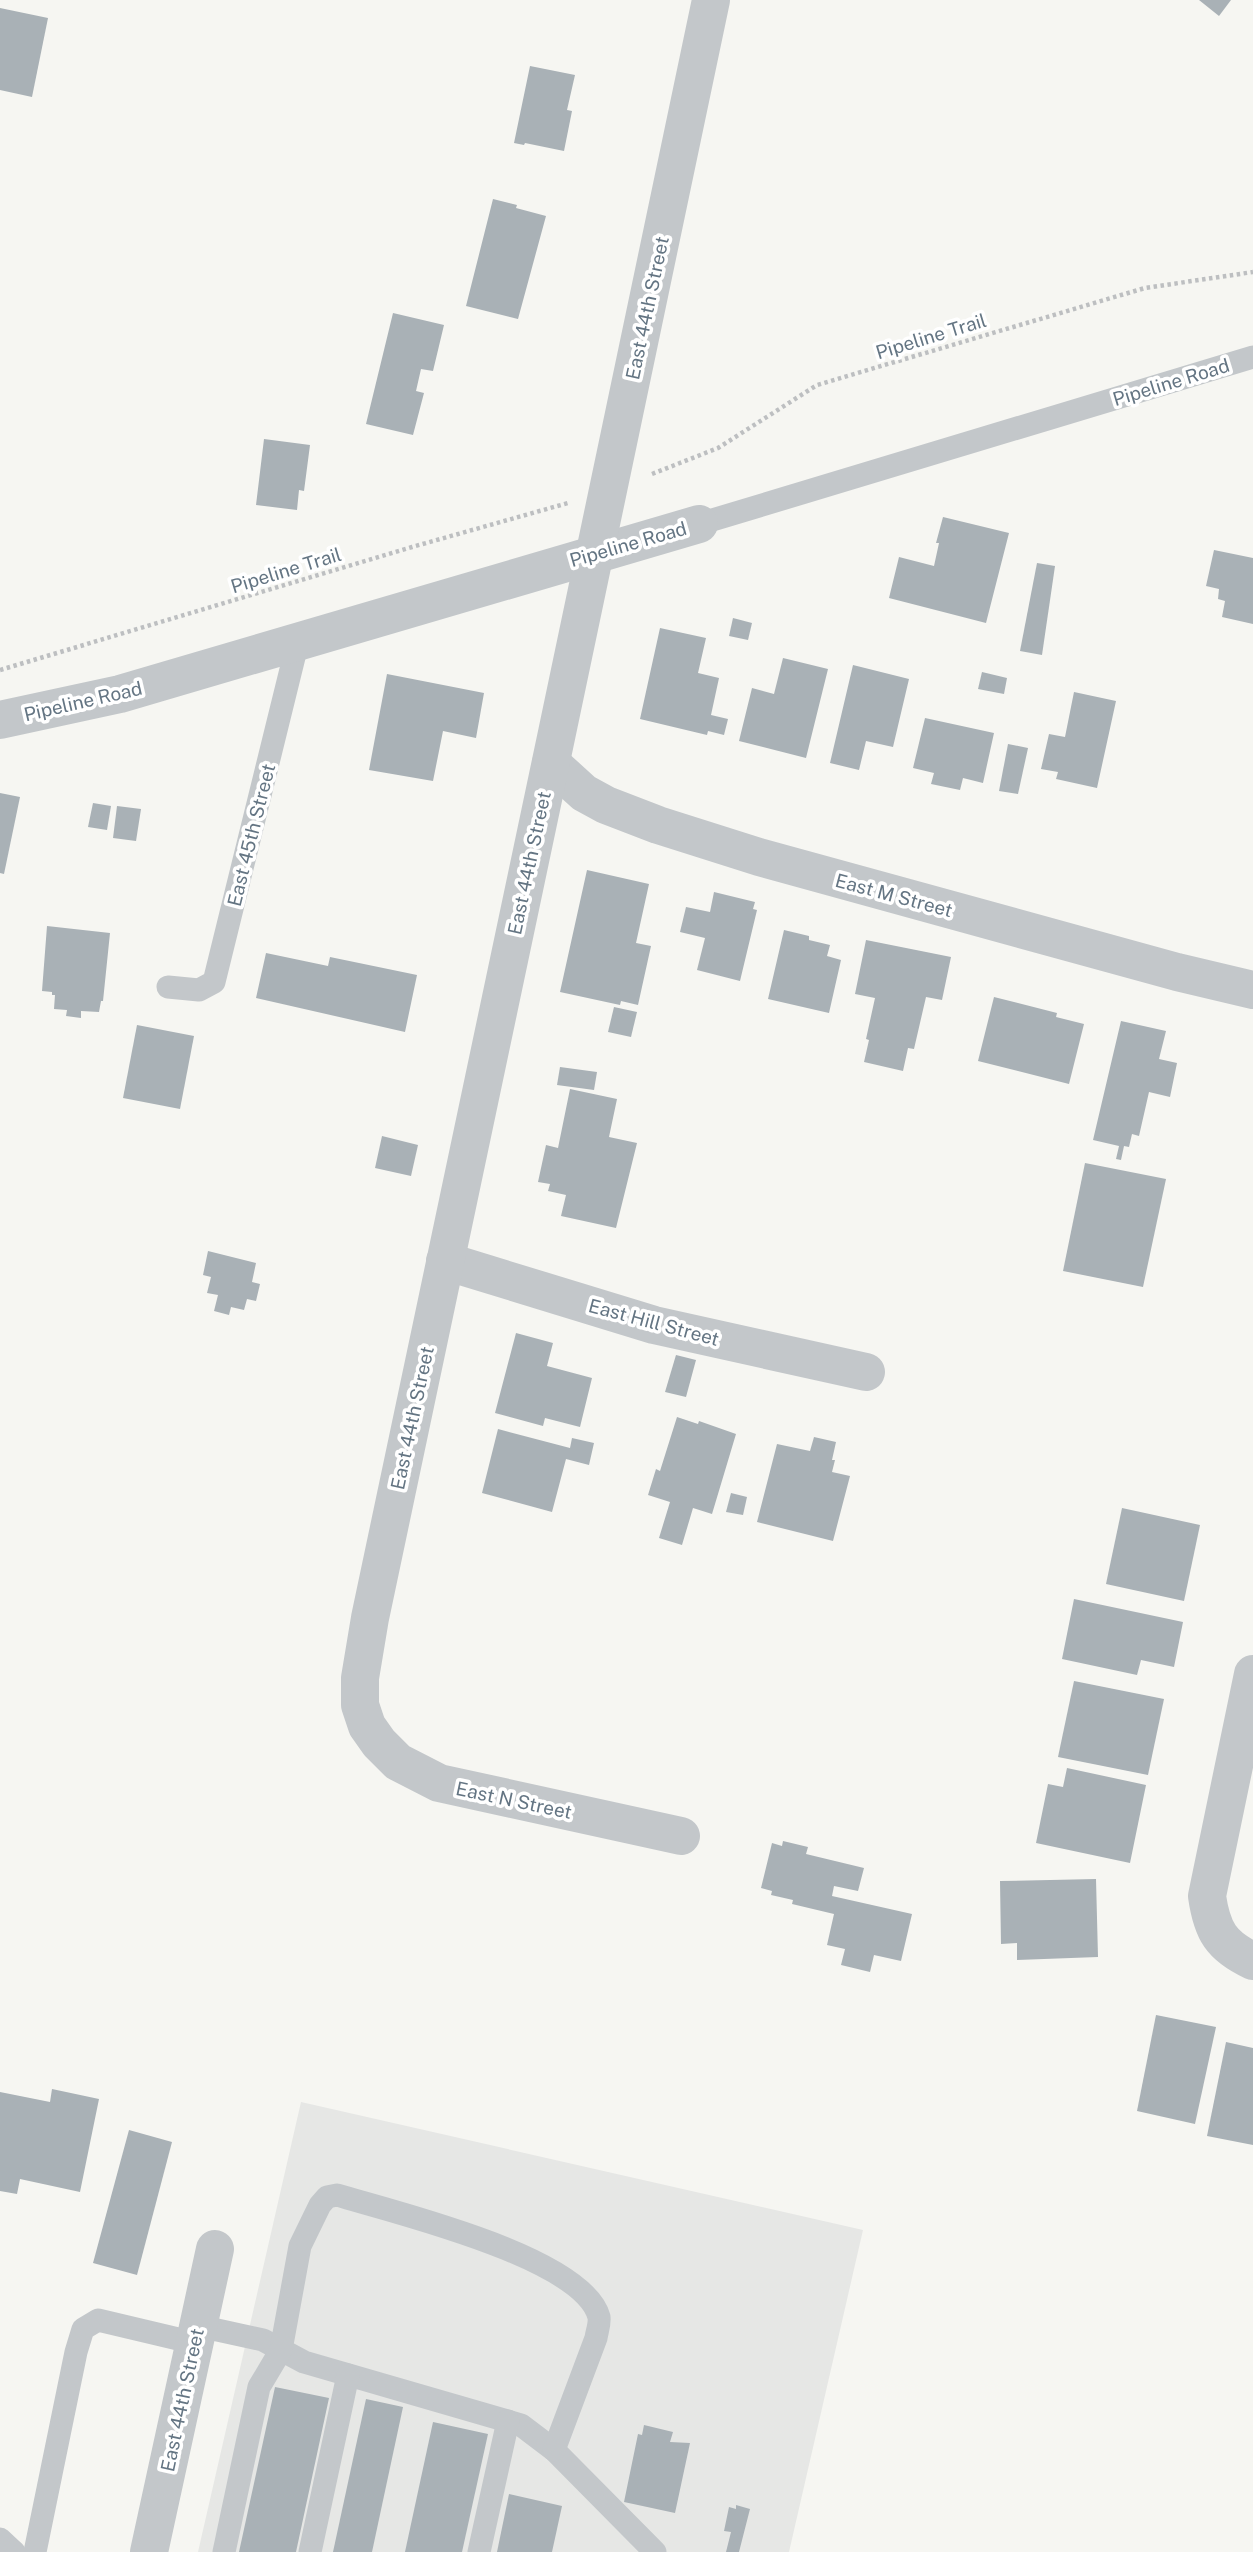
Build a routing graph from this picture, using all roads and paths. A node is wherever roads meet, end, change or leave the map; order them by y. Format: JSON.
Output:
{"nodes":[{"id":1,"x":711,"y":0,"type":"edge"},
{"id":2,"x":1253,"y":272,"type":"edge"},
{"id":3,"x":1253,"y":357,"type":"edge"},
{"id":4,"x":646,"y":477,"type":"dead end"},
{"id":5,"x":572,"y":502,"type":"dead end"},
{"id":6,"x":699,"y":524,"type":"joint"},
{"id":7,"x":596,"y":553,"type":"junction"},
{"id":8,"x":298,"y":641,"type":"junction"},
{"id":9,"x":0,"y":670,"type":"edge"},
{"id":10,"x":0,"y":720,"type":"edge"},
{"id":11,"x":551,"y":763,"type":"junction"},
{"id":12,"x":168,"y":987,"type":"dead end"},
{"id":13,"x":1253,"y":990,"type":"edge"},
{"id":14,"x":444,"y":1261,"type":"junction"},
{"id":15,"x":866,"y":1372,"type":"dead end"},
{"id":16,"x":1253,"y":1674,"type":"edge"},
{"id":17,"x":367,"y":1726,"type":"joint"},
{"id":18,"x":681,"y":1836,"type":"dead end"},
{"id":19,"x":1253,"y":1961,"type":"edge"},
{"id":20,"x":215,"y":2249,"type":"dead end"},
{"id":21,"x":197,"y":2334,"type":"junction"},
{"id":22,"x":281,"y":2350,"type":"junction"},
{"id":23,"x":348,"y":2375,"type":"junction"},
{"id":24,"x":508,"y":2421,"type":"junction"},
{"id":25,"x":554,"y":2450,"type":"junction"},
{"id":26,"x":0,"y":2539,"type":"edge"},
{"id":27,"x":14,"y":2552,"type":"edge"},
{"id":28,"x":35,"y":2552,"type":"edge"},
{"id":29,"x":149,"y":2552,"type":"edge"},
{"id":30,"x":224,"y":2552,"type":"edge"},
{"id":31,"x":310,"y":2552,"type":"edge"},
{"id":32,"x":479,"y":2552,"type":"edge"},
{"id":33,"x":655,"y":2552,"type":"edge"}],
"edges":[{"from":1,"to":7,"type":"street","name":"East 44th Street"},
{"from":2,"to":4,"type":"path","name":"Pipeline Trail"},
{"from":3,"to":6,"type":"lane","name":"Pipeline Road"},
{"from":5,"to":9,"type":"path","name":"Pipeline Trail"},
{"from":6,"to":7,"type":"street","name":"Pipeline Road"},
{"from":7,"to":8,"type":"street","name":"Pipeline Road"},
{"from":7,"to":11,"type":"street","name":"East 44th Street"},
{"from":8,"to":10,"type":"street","name":"Pipeline Road"},
{"from":8,"to":12,"type":"lane","name":"East 45th Street"},
{"from":11,"to":13,"type":"street","name":"East M Street"},
{"from":11,"to":14,"type":"street","name":"East 44th Street"},
{"from":14,"to":15,"type":"street","name":"East Hill Street"},
{"from":14,"to":17,"type":"street","name":"East 44th Street"},
{"from":16,"to":19,"type":"street"},
{"from":17,"to":18,"type":"street","name":"East N Street"},
{"from":20,"to":21,"type":"street","name":"East 44th Street"},
{"from":21,"to":22,"type":"lane"},
{"from":21,"to":28,"type":"lane"},
{"from":21,"to":29,"type":"street","name":"East 44th Street"},
{"from":22,"to":23,"type":"lane"},
{"from":22,"to":25,"type":"lane"},
{"from":22,"to":30,"type":"lane"},
{"from":23,"to":24,"type":"lane"},
{"from":23,"to":31,"type":"lane"},
{"from":24,"to":25,"type":"lane"},
{"from":24,"to":32,"type":"lane"},
{"from":25,"to":33,"type":"lane"},
{"from":26,"to":27,"type":"lane"}]}
